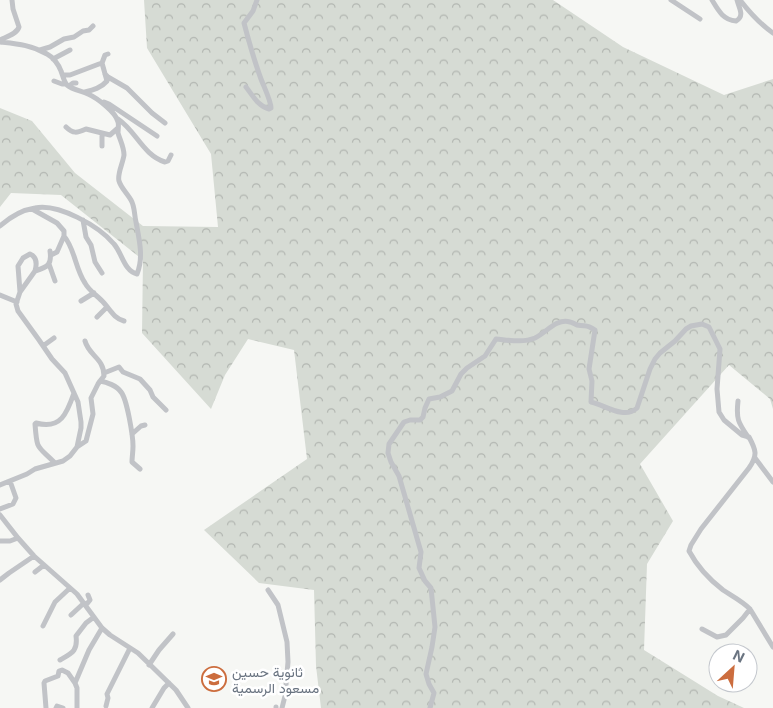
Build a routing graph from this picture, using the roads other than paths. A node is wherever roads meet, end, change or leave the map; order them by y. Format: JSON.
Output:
{"nodes":[{"id":1,"x":12,"y":0,"type":"edge"},
{"id":2,"x":257,"y":0,"type":"edge"},
{"id":3,"x":670,"y":0,"type":"edge"},
{"id":4,"x":712,"y":0,"type":"edge"},
{"id":5,"x":739,"y":0,"type":"edge"},
{"id":6,"x":700,"y":19,"type":"dead end"},
{"id":7,"x":92,"y":26,"type":"dead end"},
{"id":8,"x":773,"y":33,"type":"edge"},
{"id":9,"x":0,"y":41,"type":"edge"},
{"id":10,"x":40,"y":50,"type":"junction"},
{"id":11,"x":70,"y":50,"type":"dead end"},
{"id":12,"x":108,"y":54,"type":"dead end"},
{"id":13,"x":53,"y":59,"type":"junction"},
{"id":14,"x":102,"y":63,"type":"junction"},
{"id":15,"x":63,"y":75,"type":"junction"},
{"id":16,"x":105,"y":76,"type":"junction"},
{"id":17,"x":54,"y":81,"type":"dead end"},
{"id":18,"x":76,"y":83,"type":"dead end"},
{"id":19,"x":68,"y":85,"type":"junction"},
{"id":20,"x":246,"y":87,"type":"dead end"},
{"id":21,"x":83,"y":92,"type":"junction"},
{"id":22,"x":101,"y":101,"type":"junction"},
{"id":23,"x":117,"y":119,"type":"junction"},
{"id":24,"x":165,"y":123,"type":"dead end"},
{"id":25,"x":66,"y":127,"type":"dead end"},
{"id":26,"x":118,"y":128,"type":"junction"},
{"id":27,"x":102,"y":134,"type":"junction"},
{"id":28,"x":157,"y":136,"type":"dead end"},
{"id":29,"x":102,"y":146,"type":"dead end"},
{"id":30,"x":170,"y":155,"type":"dead end"},
{"id":31,"x":32,"y":209,"type":"junction"},
{"id":32,"x":83,"y":220,"type":"junction"},
{"id":33,"x":0,"y":226,"type":"edge"},
{"id":34,"x":64,"y":236,"type":"junction"},
{"id":35,"x":49,"y":264,"type":"junction"},
{"id":36,"x":35,"y":271,"type":"junction"},
{"id":37,"x":102,"y":273,"type":"dead end"},
{"id":38,"x":55,"y":281,"type":"dead end"},
{"id":39,"x":20,"y":292,"type":"junction"},
{"id":40,"x":94,"y":293,"type":"junction"},
{"id":41,"x":0,"y":295,"type":"edge"},
{"id":42,"x":81,"y":301,"type":"dead end"},
{"id":43,"x":17,"y":302,"type":"junction"},
{"id":44,"x":107,"y":307,"type":"junction"},
{"id":45,"x":97,"y":317,"type":"dead end"},
{"id":46,"x":124,"y":322,"type":"dead end"},
{"id":47,"x":54,"y":338,"type":"dead end"},
{"id":48,"x":85,"y":341,"type":"dead end"},
{"id":49,"x":43,"y":346,"type":"junction"},
{"id":50,"x":104,"y":373,"type":"junction"},
{"id":51,"x":100,"y":382,"type":"junction"},
{"id":52,"x":74,"y":393,"type":"junction"},
{"id":53,"x":738,"y":401,"type":"dead end"},
{"id":54,"x":166,"y":410,"type":"dead end"},
{"id":55,"x":145,"y":425,"type":"dead end"},
{"id":56,"x":132,"y":434,"type":"junction"},
{"id":57,"x":748,"y":437,"type":"junction"},
{"id":58,"x":77,"y":447,"type":"junction"},
{"id":59,"x":134,"y":448,"type":"junction"},
{"id":60,"x":140,"y":448,"type":"dead end"},
{"id":61,"x":755,"y":458,"type":"junction"},
{"id":62,"x":55,"y":463,"type":"junction"},
{"id":63,"x":140,"y":469,"type":"dead end"},
{"id":64,"x":10,"y":481,"type":"junction"},
{"id":65,"x":773,"y":482,"type":"edge"},
{"id":66,"x":0,"y":485,"type":"edge"},
{"id":67,"x":0,"y":509,"type":"edge"},
{"id":68,"x":0,"y":516,"type":"edge"},
{"id":69,"x":18,"y":538,"type":"junction"},
{"id":70,"x":0,"y":541,"type":"edge"},
{"id":71,"x":34,"y":556,"type":"junction"},
{"id":72,"x":44,"y":565,"type":"junction"},
{"id":73,"x":36,"y":572,"type":"dead end"},
{"id":74,"x":0,"y":580,"type":"edge"},
{"id":75,"x":70,"y":588,"type":"junction"},
{"id":76,"x":268,"y":590,"type":"dead end"},
{"id":77,"x":88,"y":595,"type":"dead end"},
{"id":78,"x":85,"y":604,"type":"junction"},
{"id":79,"x":750,"y":609,"type":"junction"},
{"id":80,"x":71,"y":615,"type":"dead end"},
{"id":81,"x":94,"y":618,"type":"junction"},
{"id":82,"x":42,"y":626,"type":"dead end"},
{"id":83,"x":102,"y":628,"type":"junction"},
{"id":84,"x":702,"y":629,"type":"dead end"},
{"id":85,"x":173,"y":634,"type":"dead end"},
{"id":86,"x":773,"y":647,"type":"edge"},
{"id":87,"x":130,"y":648,"type":"junction"},
{"id":88,"x":60,"y":660,"type":"dead end"},
{"id":89,"x":150,"y":665,"type":"junction"},
{"id":90,"x":75,"y":682,"type":"junction"},
{"id":91,"x":168,"y":683,"type":"junction"},
{"id":92,"x":106,"y":706,"type":"dead end"},
{"id":93,"x":46,"y":708,"type":"edge"},
{"id":94,"x":56,"y":708,"type":"edge"},
{"id":95,"x":63,"y":708,"type":"edge"},
{"id":96,"x":77,"y":708,"type":"edge"},
{"id":97,"x":152,"y":708,"type":"edge"},
{"id":98,"x":188,"y":708,"type":"edge"},
{"id":99,"x":282,"y":708,"type":"edge"},
{"id":100,"x":430,"y":708,"type":"edge"}],
"edges":[{"from":1,"to":9,"type":"street"},
{"from":2,"to":20,"type":"street"},
{"from":3,"to":6,"type":"street"},
{"from":4,"to":5,"type":"street"},
{"from":5,"to":8,"type":"street"},
{"from":7,"to":10,"type":"street"},
{"from":9,"to":10,"type":"street"},
{"from":10,"to":13,"type":"street"},
{"from":11,"to":13,"type":"street"},
{"from":12,"to":14,"type":"street"},
{"from":13,"to":15,"type":"street"},
{"from":14,"to":15,"type":"street"},
{"from":14,"to":16,"type":"street"},
{"from":15,"to":19,"type":"street"},
{"from":16,"to":21,"type":"street"},
{"from":16,"to":24,"type":"street"},
{"from":17,"to":19,"type":"street"},
{"from":18,"to":19,"type":"street"},
{"from":19,"to":21,"type":"street"},
{"from":21,"to":22,"type":"street"},
{"from":22,"to":23,"type":"street"},
{"from":22,"to":28,"type":"street"},
{"from":23,"to":26,"type":"street"},
{"from":23,"to":30,"type":"street"},
{"from":25,"to":27,"type":"street"},
{"from":26,"to":27,"type":"street"},
{"from":26,"to":32,"type":"street"},
{"from":27,"to":29,"type":"street"},
{"from":31,"to":32,"type":"street"},
{"from":31,"to":33,"type":"street"},
{"from":31,"to":34,"type":"street"},
{"from":32,"to":37,"type":"street"},
{"from":34,"to":35,"type":"street"},
{"from":34,"to":40,"type":"street"},
{"from":35,"to":36,"type":"street"},
{"from":35,"to":38,"type":"street"},
{"from":36,"to":39,"type":"street"},
{"from":36,"to":39,"type":"street"},
{"from":39,"to":43,"type":"street"},
{"from":40,"to":42,"type":"street"},
{"from":40,"to":44,"type":"street"},
{"from":41,"to":43,"type":"street"},
{"from":43,"to":49,"type":"street"},
{"from":44,"to":45,"type":"street"},
{"from":44,"to":46,"type":"street"},
{"from":47,"to":49,"type":"street"},
{"from":48,"to":50,"type":"street"},
{"from":49,"to":52,"type":"street"},
{"from":50,"to":51,"type":"street"},
{"from":50,"to":54,"type":"street"},
{"from":51,"to":56,"type":"street"},
{"from":51,"to":58,"type":"street"},
{"from":52,"to":58,"type":"street"},
{"from":52,"to":62,"type":"street"},
{"from":53,"to":57,"type":"street"},
{"from":55,"to":56,"type":"street"},
{"from":56,"to":59,"type":"street"},
{"from":57,"to":61,"type":"street"},
{"from":57,"to":100,"type":"street"},
{"from":58,"to":62,"type":"street"},
{"from":59,"to":60,"type":"street"},
{"from":59,"to":63,"type":"street"},
{"from":61,"to":65,"type":"street"},
{"from":61,"to":79,"type":"street"},
{"from":62,"to":64,"type":"street"},
{"from":64,"to":66,"type":"street"},
{"from":64,"to":67,"type":"street"},
{"from":68,"to":69,"type":"street"},
{"from":69,"to":70,"type":"street"},
{"from":69,"to":71,"type":"street"},
{"from":71,"to":72,"type":"street"},
{"from":71,"to":74,"type":"street"},
{"from":72,"to":73,"type":"street"},
{"from":72,"to":75,"type":"street"},
{"from":75,"to":78,"type":"street"},
{"from":75,"to":82,"type":"street"},
{"from":76,"to":99,"type":"street"},
{"from":77,"to":78,"type":"street"},
{"from":78,"to":80,"type":"street"},
{"from":78,"to":81,"type":"street"},
{"from":79,"to":84,"type":"street"},
{"from":79,"to":86,"type":"street"},
{"from":81,"to":83,"type":"street"},
{"from":81,"to":88,"type":"street"},
{"from":83,"to":87,"type":"street"},
{"from":83,"to":90,"type":"street"},
{"from":85,"to":89,"type":"street"},
{"from":87,"to":89,"type":"street"},
{"from":87,"to":92,"type":"street"},
{"from":89,"to":91,"type":"street"},
{"from":90,"to":93,"type":"street"},
{"from":90,"to":96,"type":"street"},
{"from":91,"to":97,"type":"street"},
{"from":91,"to":98,"type":"street"},
{"from":94,"to":95,"type":"street"}]}
